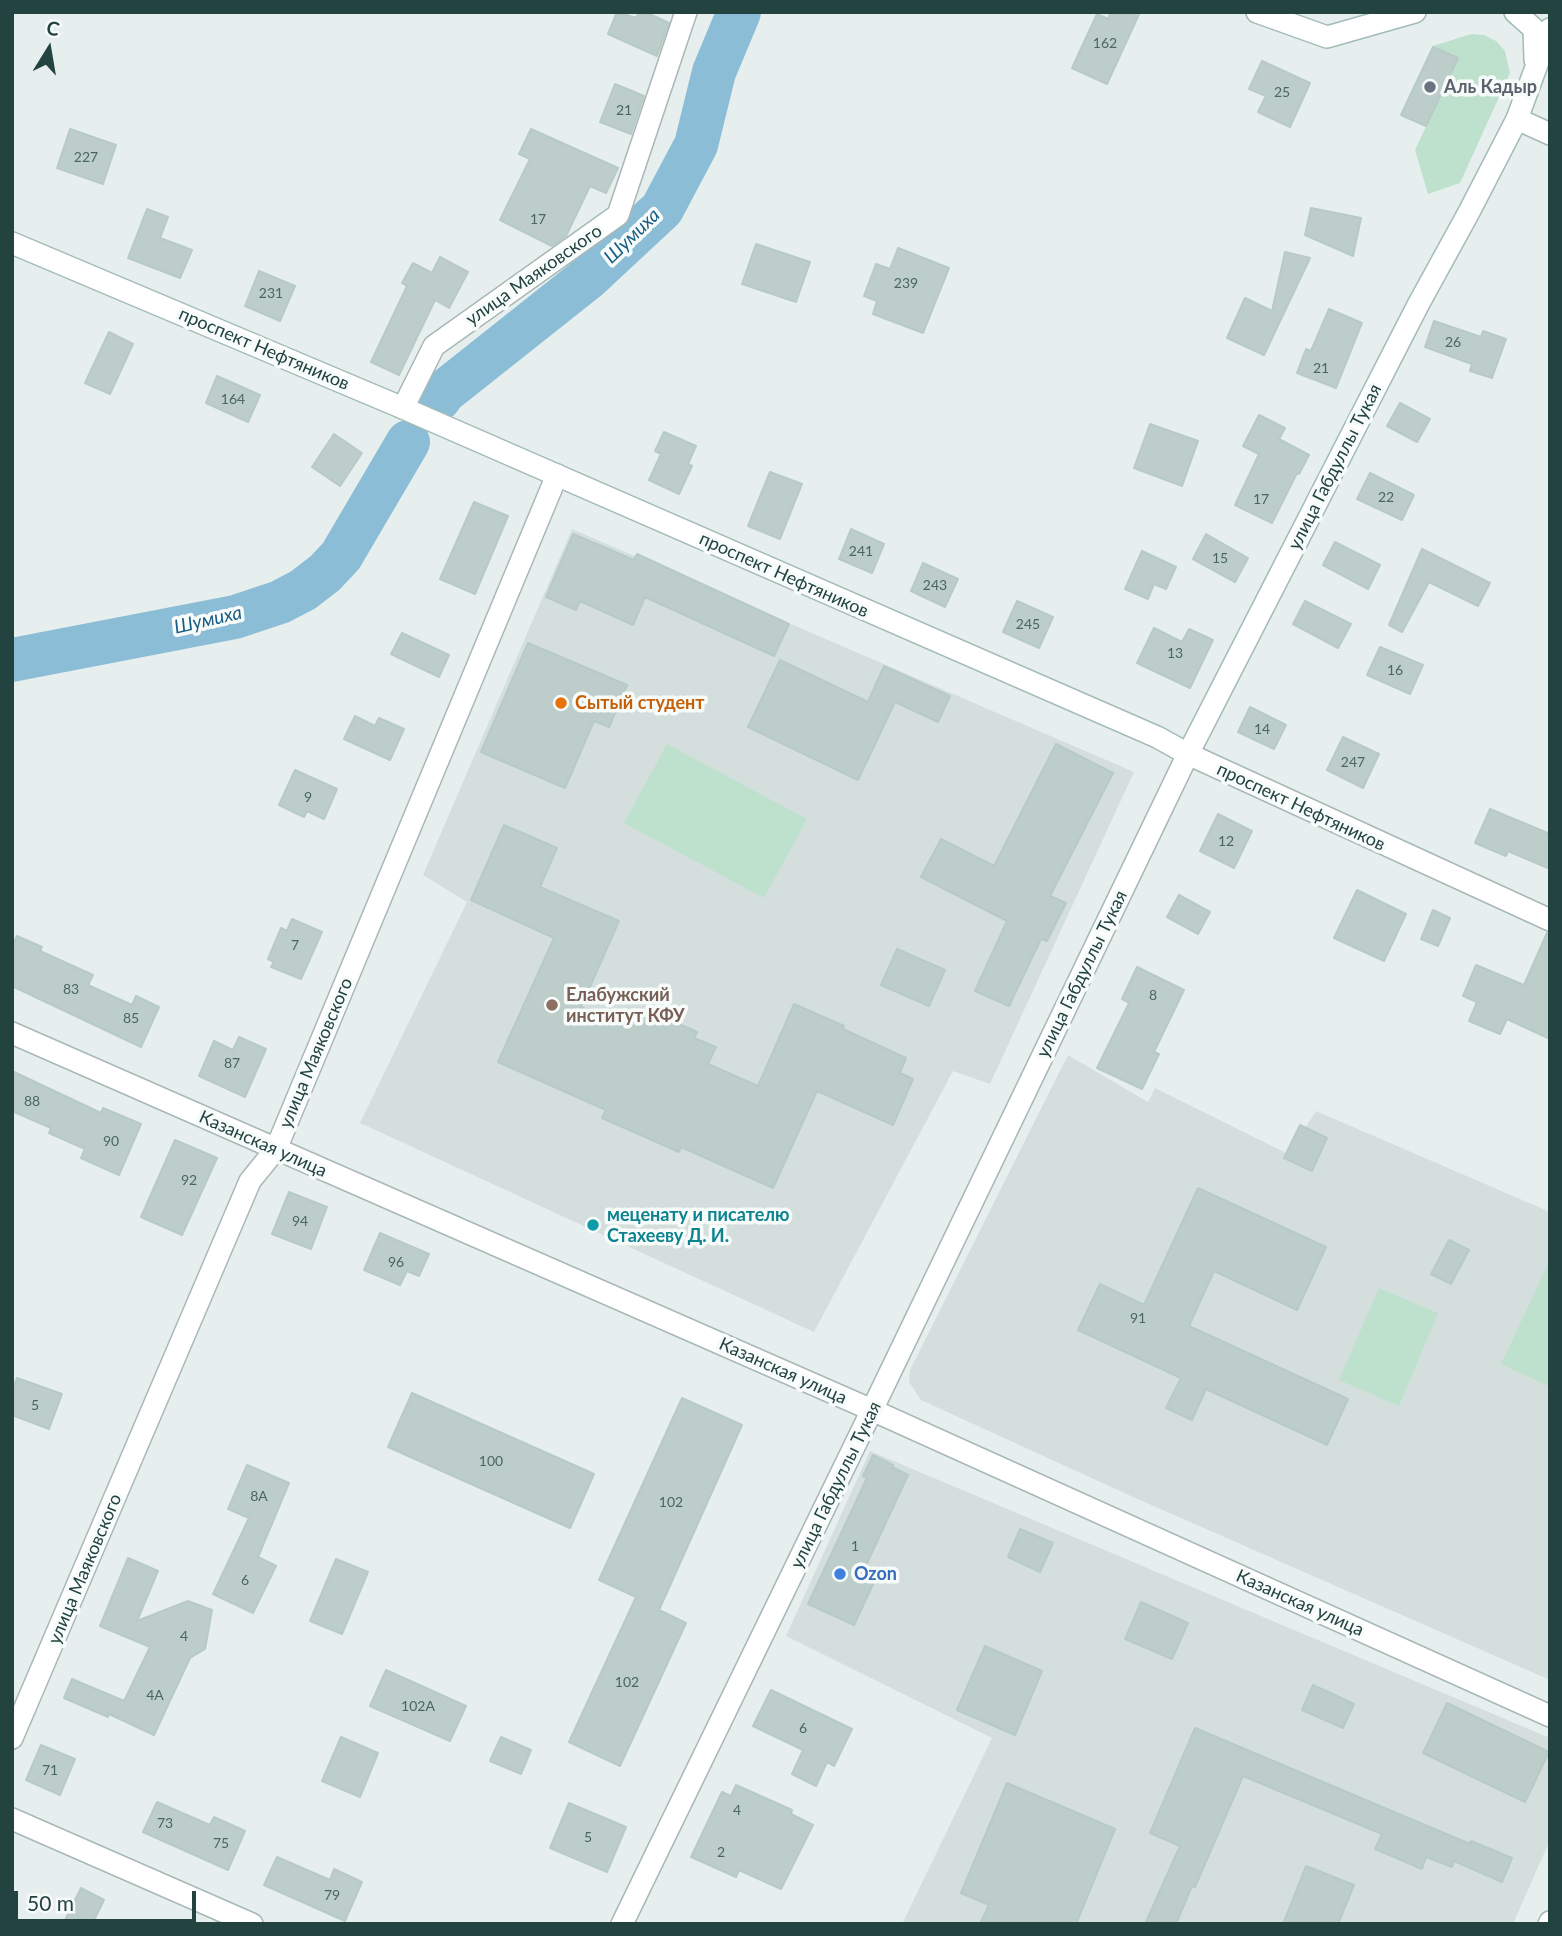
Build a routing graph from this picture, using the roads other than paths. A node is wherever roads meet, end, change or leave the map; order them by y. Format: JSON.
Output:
{"nodes":[{"id":1,"x":686,"y":12,"type":"edge"},
{"id":2,"x":1257,"y":12,"type":"edge"},
{"id":3,"x":1415,"y":12,"type":"edge"},
{"id":4,"x":1515,"y":12,"type":"edge"},
{"id":5,"x":1550,"y":29,"type":"edge"},
{"id":6,"x":1535,"y":72,"type":"junction"},
{"id":7,"x":1517,"y":119,"type":"junction"},
{"id":8,"x":1550,"y":134,"type":"edge"},
{"id":9,"x":12,"y":243,"type":"edge"},
{"id":10,"x":403,"y":408,"type":"junction"},
{"id":11,"x":557,"y":475,"type":"junction"},
{"id":12,"x":1188,"y":754,"type":"junction"},
{"id":13,"x":1550,"y":920,"type":"edge"},
{"id":14,"x":12,"y":1033,"type":"edge"},
{"id":15,"x":276,"y":1149,"type":"junction"},
{"id":16,"x":872,"y":1410,"type":"junction"},
{"id":17,"x":1550,"y":1716,"type":"edge"},
{"id":18,"x":12,"y":1738,"type":"edge"},
{"id":19,"x":12,"y":1819,"type":"edge"},
{"id":20,"x":253,"y":1924,"type":"edge"},
{"id":21,"x":622,"y":1924,"type":"edge"}],
"edges":[{"from":1,"to":10,"type":"street","name":"улица Маяковского"},
{"from":2,"to":3,"type":"street"},
{"from":4,"to":6,"type":"street"},
{"from":5,"to":6,"type":"street","name":"улица Габдуллы Тукая"},
{"from":6,"to":7,"type":"street","name":"улица Габдуллы Тукая"},
{"from":7,"to":8,"type":"street"},
{"from":7,"to":12,"type":"street","name":"улица Габдуллы Тукая"},
{"from":9,"to":10,"type":"street","name":"проспект Нефтяников"},
{"from":10,"to":11,"type":"street","name":"проспект Нефтяников"},
{"from":11,"to":12,"type":"street","name":"проспект Нефтяников"},
{"from":11,"to":15,"type":"street","name":"улица Маяковского"},
{"from":12,"to":13,"type":"street","name":"проспект Нефтяников"},
{"from":12,"to":16,"type":"street","name":"улица Габдуллы Тукая"},
{"from":14,"to":15,"type":"street","name":"Казанская улица"},
{"from":15,"to":16,"type":"street","name":"Казанская улица"},
{"from":15,"to":18,"type":"street","name":"улица Маяковского"},
{"from":16,"to":17,"type":"street","name":"Казанская улица"},
{"from":16,"to":21,"type":"street","name":"улица Габдуллы Тукая"},
{"from":19,"to":20,"type":"street"}]}
